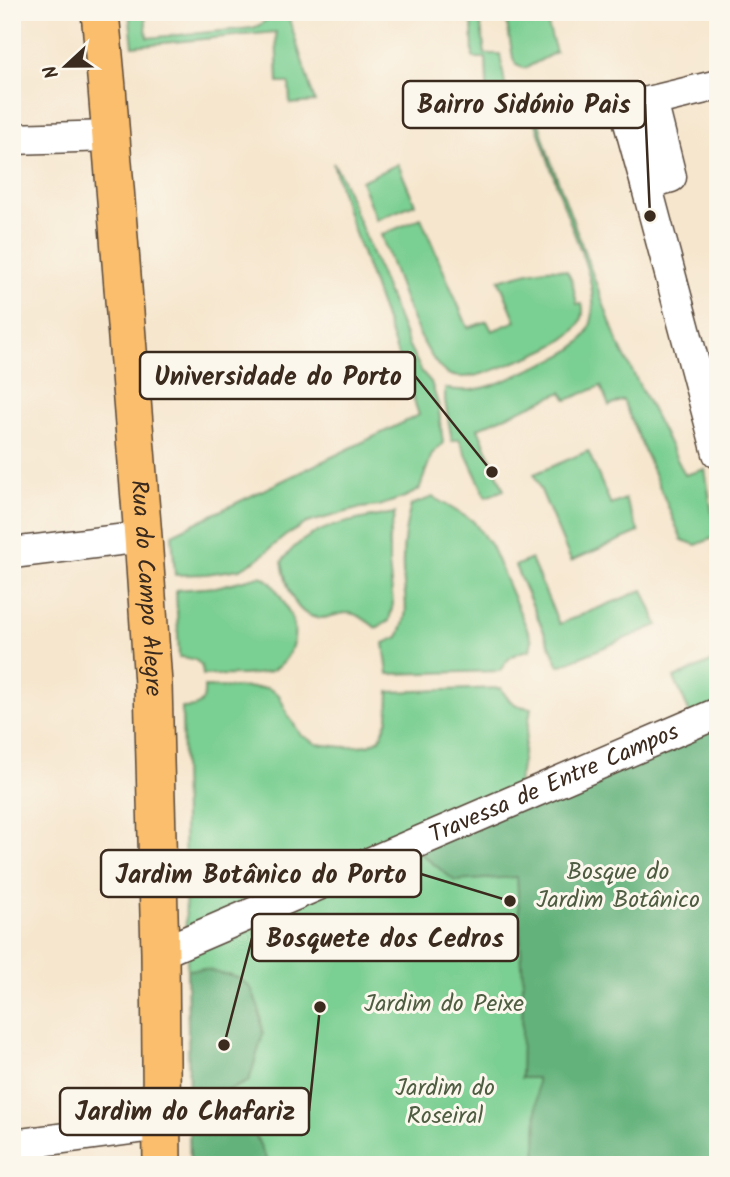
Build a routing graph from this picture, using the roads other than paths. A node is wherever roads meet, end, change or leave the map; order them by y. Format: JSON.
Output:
{"nodes":[{"id":1,"x":100,"y":12,"type":"edge"},
{"id":2,"x":718,"y":85,"type":"edge"},
{"id":3,"x":111,"y":136,"type":"junction"},
{"id":4,"x":12,"y":139,"type":"edge"},
{"id":5,"x":710,"y":393,"type":"edge"},
{"id":6,"x":718,"y":453,"type":"edge"},
{"id":7,"x":143,"y":537,"type":"junction"},
{"id":8,"x":12,"y":553,"type":"edge"},
{"id":9,"x":718,"y":713,"type":"edge"},
{"id":10,"x":160,"y":953,"type":"junction"},
{"id":11,"x":162,"y":1125,"type":"junction"},
{"id":12,"x":12,"y":1145,"type":"edge"},
{"id":13,"x":162,"y":1165,"type":"edge"}],
"edges":[{"from":1,"to":3,"type":"main road","name":"Rua do Campo Alegre"},
{"from":2,"to":5,"type":"street"},
{"from":3,"to":4,"type":"street"},
{"from":3,"to":7,"type":"main road","name":"Rua do Campo Alegre"},
{"from":5,"to":6,"type":"street"},
{"from":7,"to":8,"type":"street"},
{"from":7,"to":10,"type":"main road","name":"Rua do Campo Alegre"},
{"from":9,"to":10,"type":"street","name":"Travessa de Entre Campos"},
{"from":10,"to":11,"type":"main road","name":"Rua do Campo Alegre"},
{"from":11,"to":12,"type":"street"},
{"from":11,"to":13,"type":"main road","name":"Rua do Campo Alegre"}]}
